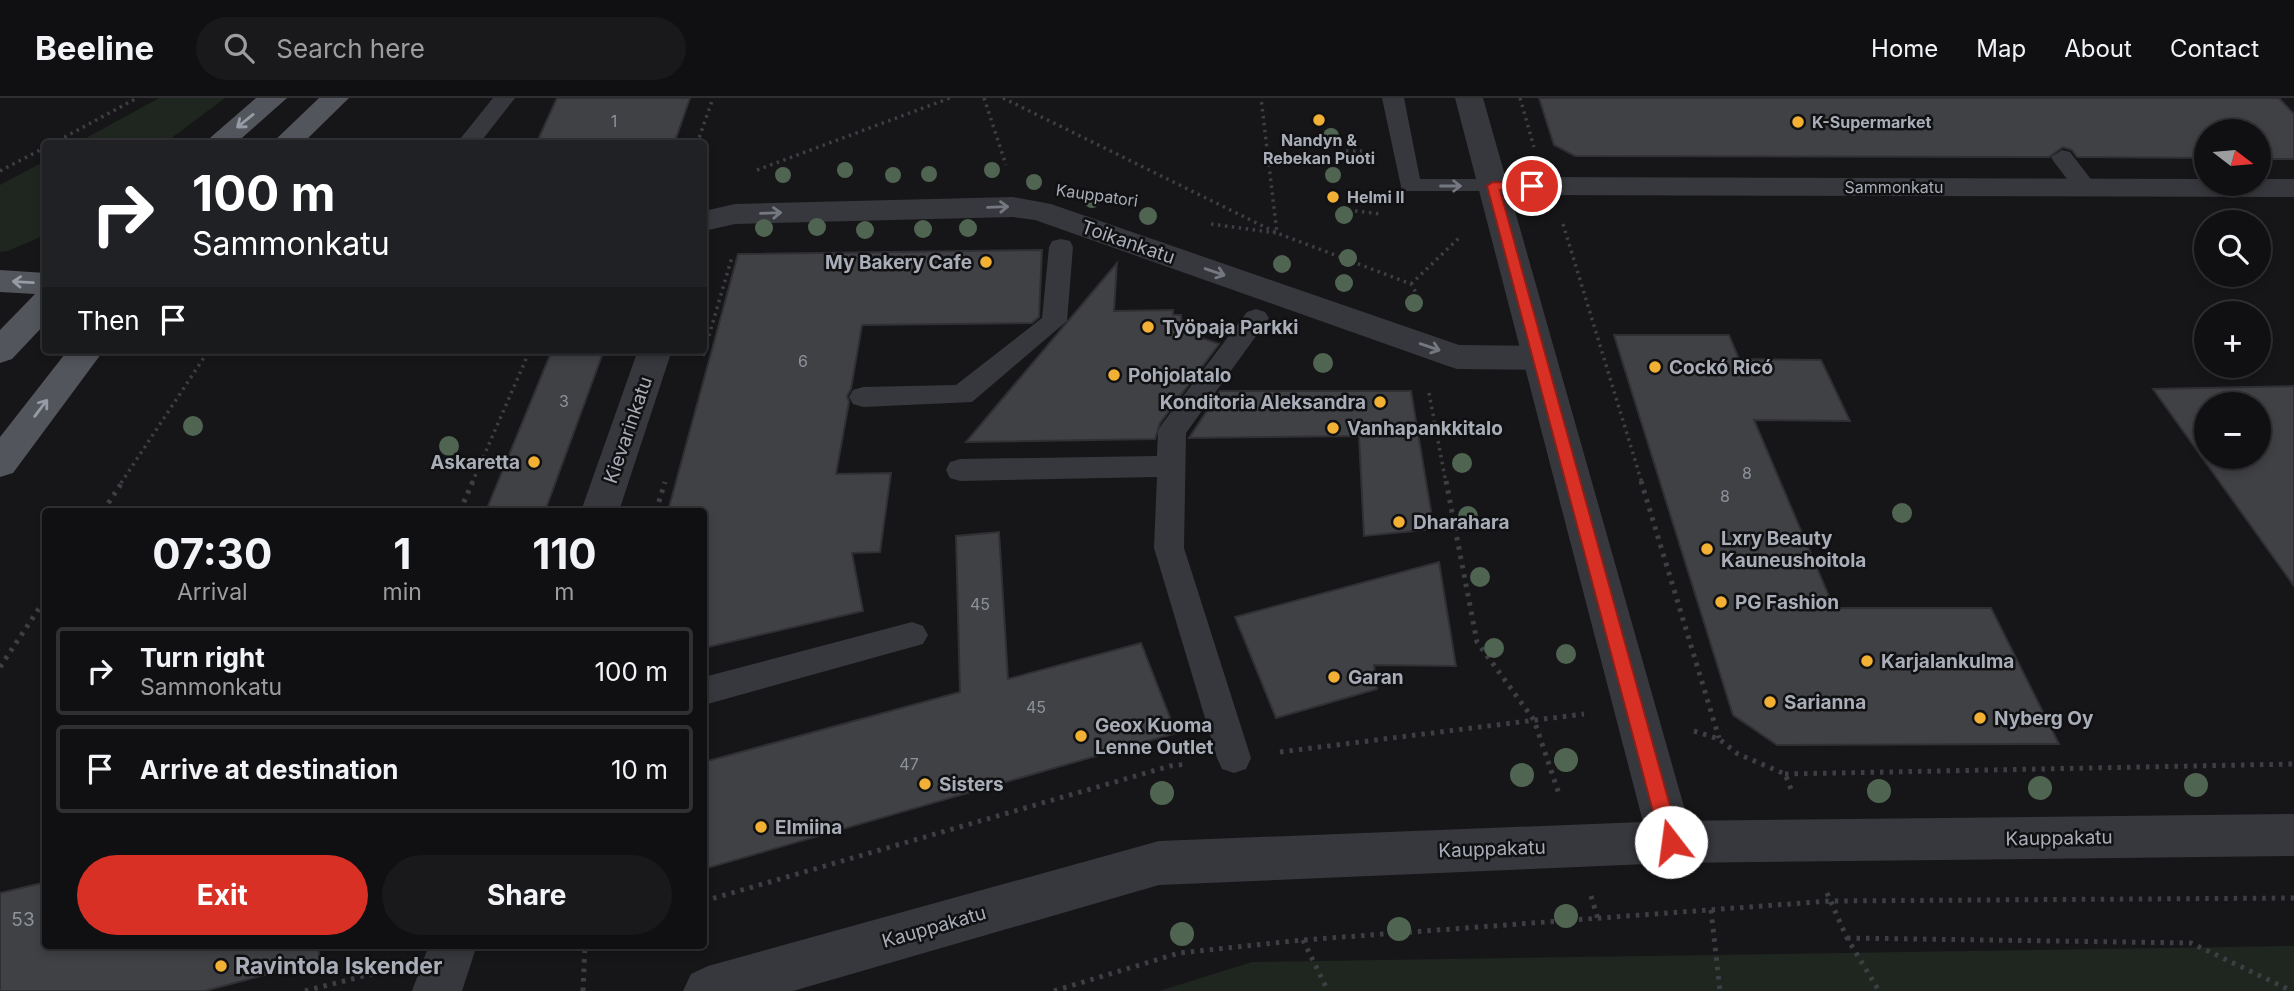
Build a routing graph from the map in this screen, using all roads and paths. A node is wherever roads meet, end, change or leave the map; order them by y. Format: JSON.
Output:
{"nodes":[{"id":1,"x":138,"y":98,"type":"edge"},
{"id":2,"x":274,"y":98,"type":"edge"},
{"id":3,"x":335,"y":98,"type":"edge"},
{"id":4,"x":504,"y":98,"type":"edge"},
{"id":5,"x":713,"y":98,"type":"edge"},
{"id":6,"x":950,"y":98,"type":"edge"},
{"id":7,"x":984,"y":98,"type":"edge"},
{"id":8,"x":1003,"y":98,"type":"edge"},
{"id":9,"x":1261,"y":98,"type":"edge"},
{"id":10,"x":1393,"y":98,"type":"edge"},
{"id":11,"x":1469,"y":98,"type":"edge"},
{"id":12,"x":1520,"y":98,"type":"edge"},
{"id":13,"x":59,"y":140,"type":"edge"},
{"id":14,"x":222,"y":140,"type":"edge"},
{"id":15,"x":289,"y":140,"type":"edge"},
{"id":16,"x":470,"y":140,"type":"edge"},
{"id":17,"x":698,"y":140,"type":"edge"},
{"id":18,"x":42,"y":149,"type":"edge"},
{"id":19,"x":1537,"y":156,"type":"dead end"},
{"id":20,"x":2062,"y":157,"type":"dead end"},
{"id":21,"x":755,"y":170,"type":"dead end"},
{"id":22,"x":0,"y":171,"type":"edge"},
{"id":23,"x":1008,"y":172,"type":"dead end"},
{"id":24,"x":1493,"y":186,"type":"junction"},
{"id":25,"x":2085,"y":187,"type":"junction"},
{"id":26,"x":2294,"y":188,"type":"edge"},
{"id":27,"x":1561,"y":217,"type":"dead end"},
{"id":28,"x":707,"y":221,"type":"edge"},
{"id":29,"x":1208,"y":223,"type":"dead end"},
{"id":30,"x":1463,"y":223,"type":"dead end"},
{"id":31,"x":1277,"y":233,"type":"junction"},
{"id":32,"x":1061,"y":247,"type":"dead end"},
{"id":33,"x":0,"y":281,"type":"edge"},
{"id":34,"x":42,"y":284,"type":"edge"},
{"id":35,"x":1411,"y":284,"type":"junction"},
{"id":36,"x":42,"y":306,"type":"edge"},
{"id":37,"x":1256,"y":318,"type":"dead end"},
{"id":38,"x":1411,"y":340,"type":"junction"},
{"id":39,"x":42,"y":343,"type":"edge"},
{"id":40,"x":3,"y":344,"type":"edge"},
{"id":41,"x":84,"y":354,"type":"edge"},
{"id":42,"x":206,"y":354,"type":"edge"},
{"id":43,"x":528,"y":354,"type":"edge"},
{"id":44,"x":654,"y":354,"type":"edge"},
{"id":45,"x":1540,"y":358,"type":"junction"},
{"id":46,"x":863,"y":397,"type":"dead end"},
{"id":47,"x":0,"y":463,"type":"edge"},
{"id":48,"x":1171,"y":466,"type":"junction"},
{"id":49,"x":960,"y":470,"type":"dead end"},
{"id":50,"x":105,"y":508,"type":"edge"},
{"id":51,"x":461,"y":508,"type":"edge"},
{"id":52,"x":601,"y":508,"type":"edge"},
{"id":53,"x":42,"y":604,"type":"edge"},
{"id":54,"x":912,"y":635,"type":"dead end"},
{"id":55,"x":0,"y":667,"type":"edge"},
{"id":56,"x":707,"y":690,"type":"edge"},
{"id":57,"x":1580,"y":714,"type":"dead end"},
{"id":58,"x":1534,"y":720,"type":"junction"},
{"id":59,"x":1719,"y":739,"type":"dead end"},
{"id":60,"x":1234,"y":758,"type":"junction"},
{"id":61,"x":2294,"y":764,"type":"edge"},
{"id":62,"x":1785,"y":774,"type":"dead end"},
{"id":63,"x":2294,"y":835,"type":"edge"},
{"id":64,"x":1671,"y":842,"type":"junction"},
{"id":65,"x":1576,"y":846,"type":"junction"},
{"id":66,"x":2294,"y":898,"type":"edge"},
{"id":67,"x":707,"y":900,"type":"edge"},
{"id":68,"x":1830,"y":901,"type":"junction"},
{"id":69,"x":1711,"y":910,"type":"junction"},
{"id":70,"x":1847,"y":938,"type":"junction"},
{"id":71,"x":1303,"y":940,"type":"junction"},
{"id":72,"x":452,"y":949,"type":"edge"},
{"id":73,"x":585,"y":949,"type":"edge"},
{"id":74,"x":437,"y":991,"type":"edge"},
{"id":75,"x":583,"y":991,"type":"edge"},
{"id":76,"x":708,"y":991,"type":"edge"},
{"id":77,"x":1054,"y":991,"type":"edge"},
{"id":78,"x":1328,"y":991,"type":"edge"},
{"id":79,"x":1720,"y":991,"type":"edge"},
{"id":80,"x":1879,"y":991,"type":"edge"},
{"id":81,"x":2292,"y":991,"type":"edge"}],
"edges":[{"from":1,"to":13,"type":"path"},
{"from":2,"to":14,"type":"main road","one_way":true},
{"from":3,"to":15,"type":"main road"},
{"from":4,"to":16,"type":"lane"},
{"from":5,"to":17,"type":"path"},
{"from":6,"to":21,"type":"path"},
{"from":7,"to":23,"type":"path"},
{"from":8,"to":31,"type":"path","name":"Kauppatori"},
{"from":9,"to":31,"type":"path"},
{"from":10,"to":24,"type":"lane","one_way":true},
{"from":11,"to":24,"type":"street"},
{"from":12,"to":19,"type":"path"},
{"from":18,"to":22,"type":"path"},
{"from":20,"to":25,"type":"lane"},
{"from":24,"to":25,"type":"street","name":"Sammonkatu"},
{"from":24,"to":45,"type":"street"},
{"from":25,"to":26,"type":"street","name":"Sammonkatu"},
{"from":27,"to":59,"type":"path"},
{"from":28,"to":38,"type":"street","name":"Toikankatu","one_way":true},
{"from":29,"to":31,"type":"path","name":"Kauppatori"},
{"from":30,"to":35,"type":"path"},
{"from":31,"to":35,"type":"path","name":"Kauppatori"},
{"from":32,"to":46,"type":"lane"},
{"from":34,"to":33,"type":"main road","one_way":true},
{"from":35,"to":38,"type":"path"},
{"from":36,"to":40,"type":"main road"},
{"from":37,"to":48,"type":"lane"},
{"from":38,"to":45,"type":"street","name":"Toikankatu","one_way":true},
{"from":39,"to":40,"type":"main road"},
{"from":47,"to":41,"type":"main road","one_way":true},
{"from":42,"to":50,"type":"path"},
{"from":43,"to":51,"type":"path"},
{"from":44,"to":52,"type":"street","name":"Kievarinkatu"},
{"from":45,"to":64,"type":"street"},
{"from":48,"to":49,"type":"lane"},
{"from":48,"to":60,"type":"lane"},
{"from":53,"to":55,"type":"path"},
{"from":54,"to":56,"type":"lane"},
{"from":57,"to":58,"type":"path"},
{"from":58,"to":60,"type":"path"},
{"from":58,"to":65,"type":"path"},
{"from":60,"to":67,"type":"path"},
{"from":61,"to":62,"type":"path"},
{"from":63,"to":64,"type":"street","name":"Kauppakatu"},
{"from":64,"to":65,"type":"street","name":"Kauppakatu"},
{"from":65,"to":76,"type":"street","name":"Kauppakatu"},
{"from":66,"to":68,"type":"path"},
{"from":68,"to":69,"type":"path"},
{"from":68,"to":70,"type":"path"},
{"from":69,"to":71,"type":"path"},
{"from":69,"to":79,"type":"path"},
{"from":70,"to":80,"type":"path"},
{"from":70,"to":81,"type":"path"},
{"from":71,"to":77,"type":"path"},
{"from":71,"to":78,"type":"path"},
{"from":72,"to":74,"type":"street"},
{"from":73,"to":75,"type":"path"}]}
